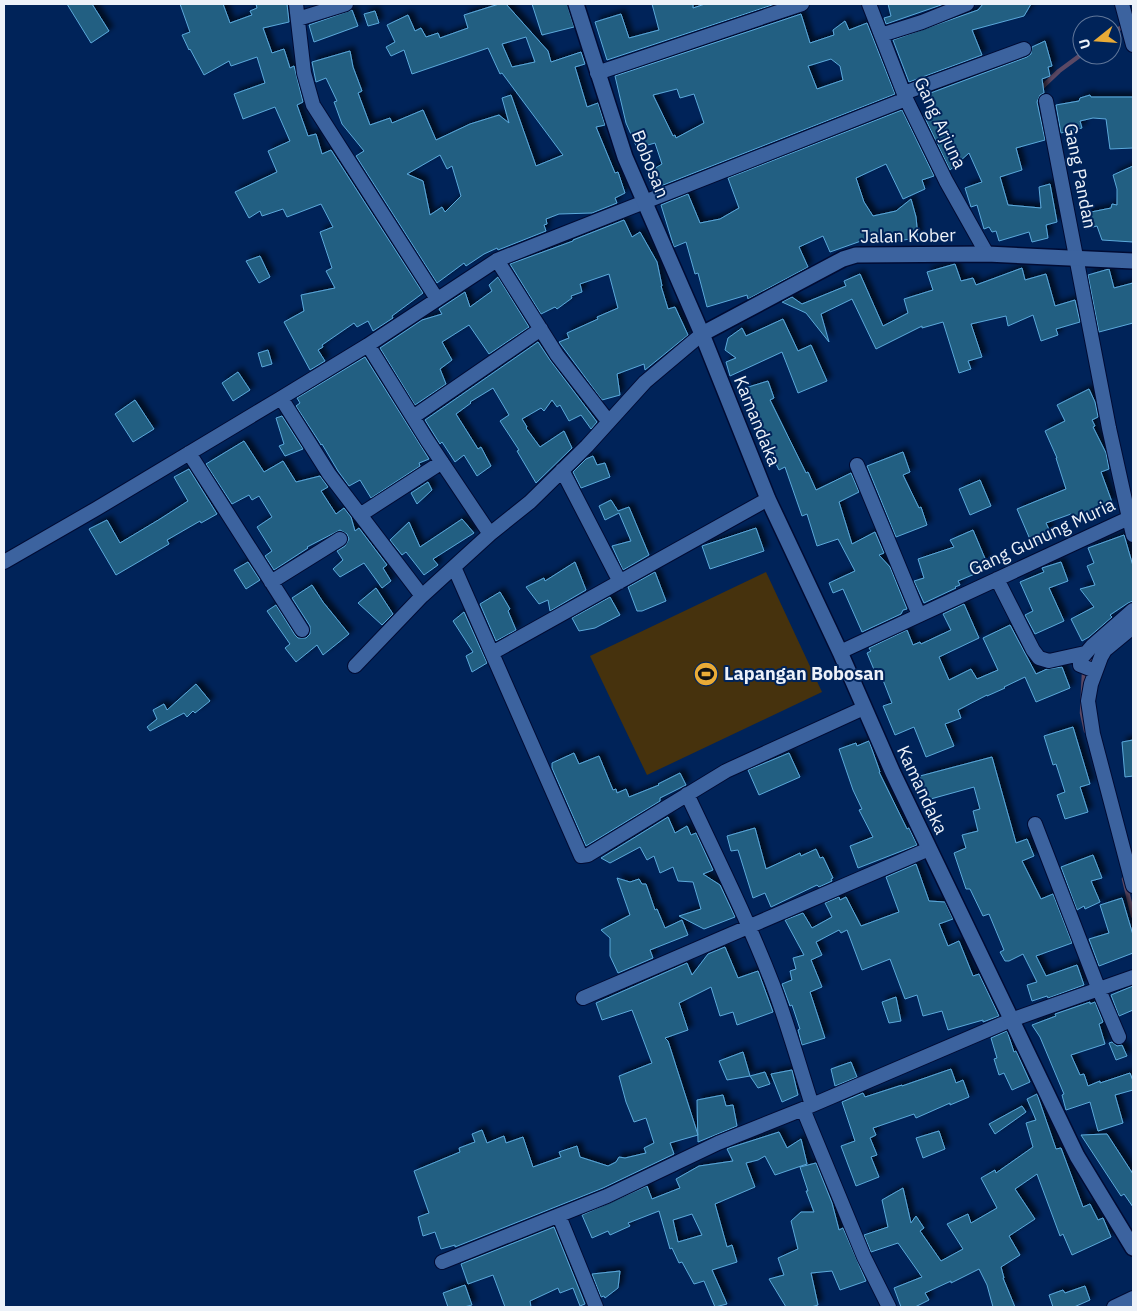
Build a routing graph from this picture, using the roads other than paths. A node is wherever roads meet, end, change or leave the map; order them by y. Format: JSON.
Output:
{"nodes":[{"id":1,"x":296,"y":4,"type":"edge"},
{"id":2,"x":346,"y":4,"type":"edge"},
{"id":3,"x":576,"y":4,"type":"edge"},
{"id":4,"x":802,"y":4,"type":"edge"},
{"id":5,"x":869,"y":4,"type":"edge"},
{"id":6,"x":967,"y":4,"type":"edge"},
{"id":7,"x":1122,"y":4,"type":"edge"},
{"id":8,"x":298,"y":19,"type":"junction"},
{"id":9,"x":881,"y":36,"type":"junction"},
{"id":10,"x":1133,"y":43,"type":"edge"},
{"id":11,"x":1024,"y":49,"type":"dead end"},
{"id":12,"x":597,"y":72,"type":"junction"},
{"id":13,"x":905,"y":96,"type":"junction"},
{"id":14,"x":1046,"y":100,"type":"dead end"},
{"id":15,"x":645,"y":203,"type":"junction"},
{"id":16,"x":987,"y":254,"type":"junction"},
{"id":17,"x":1076,"y":258,"type":"junction"},
{"id":18,"x":497,"y":260,"type":"junction"},
{"id":19,"x":1133,"y":261,"type":"edge"},
{"id":20,"x":437,"y":299,"type":"junction"},
{"id":21,"x":541,"y":329,"type":"junction"},
{"id":22,"x":702,"y":334,"type":"junction"},
{"id":23,"x":368,"y":344,"type":"junction"},
{"id":24,"x":281,"y":398,"type":"junction"},
{"id":25,"x":413,"y":417,"type":"junction"},
{"id":26,"x":608,"y":422,"type":"junction"},
{"id":27,"x":188,"y":453,"type":"junction"},
{"id":28,"x":442,"y":462,"type":"junction"},
{"id":29,"x":857,"y":465,"type":"dead end"},
{"id":30,"x":562,"y":470,"type":"junction"},
{"id":31,"x":768,"y":499,"type":"junction"},
{"id":32,"x":360,"y":514,"type":"junction"},
{"id":33,"x":1129,"y":518,"type":"junction"},
{"id":34,"x":490,"y":534,"type":"junction"},
{"id":35,"x":1133,"y":535,"type":"edge"},
{"id":36,"x":340,"y":539,"type":"dead end"},
{"id":37,"x":4,"y":562,"type":"edge"},
{"id":38,"x":454,"y":568,"type":"junction"},
{"id":39,"x":997,"y":579,"type":"junction"},
{"id":40,"x":271,"y":582,"type":"junction"},
{"id":41,"x":620,"y":582,"type":"junction"},
{"id":42,"x":422,"y":596,"type":"junction"},
{"id":43,"x":1133,"y":610,"type":"edge"},
{"id":44,"x":919,"y":615,"type":"junction"},
{"id":45,"x":1133,"y":627,"type":"edge"},
{"id":46,"x":302,"y":630,"type":"dead end"},
{"id":47,"x":840,"y":652,"type":"junction"},
{"id":48,"x":492,"y":653,"type":"junction"},
{"id":49,"x":1089,"y":665,"type":"junction"},
{"id":50,"x":355,"y":666,"type":"dead end"},
{"id":51,"x":864,"y":708,"type":"junction"},
{"id":52,"x":687,"y":794,"type":"junction"},
{"id":53,"x":1036,"y":824,"type":"dead end"},
{"id":54,"x":929,"y":849,"type":"junction"},
{"id":55,"x":1133,"y":886,"type":"edge"},
{"id":56,"x":750,"y":926,"type":"junction"},
{"id":57,"x":1133,"y":977,"type":"edge"},
{"id":58,"x":1099,"y":990,"type":"junction"},
{"id":59,"x":583,"y":998,"type":"dead end"},
{"id":60,"x":1011,"y":1020,"type":"junction"},
{"id":61,"x":1119,"y":1037,"type":"dead end"},
{"id":62,"x":808,"y":1107,"type":"junction"},
{"id":63,"x":559,"y":1216,"type":"junction"},
{"id":64,"x":1133,"y":1248,"type":"edge"},
{"id":65,"x":442,"y":1262,"type":"dead end"},
{"id":66,"x":1133,"y":1298,"type":"edge"},
{"id":67,"x":596,"y":1307,"type":"edge"},
{"id":68,"x":890,"y":1307,"type":"edge"},
{"id":69,"x":1114,"y":1307,"type":"edge"}],
"edges":[{"from":1,"to":8,"type":"street"},
{"from":2,"to":8,"type":"street"},
{"from":3,"to":12,"type":"street","name":"Bobosan"},
{"from":4,"to":12,"type":"street"},
{"from":5,"to":9,"type":"street","name":"Gang Arjuna"},
{"from":6,"to":9,"type":"street"},
{"from":7,"to":10,"type":"street"},
{"from":8,"to":20,"type":"street"},
{"from":9,"to":13,"type":"street","name":"Gang Arjuna"},
{"from":11,"to":13,"type":"street"},
{"from":12,"to":15,"type":"street","name":"Bobosan"},
{"from":13,"to":15,"type":"street"},
{"from":13,"to":16,"type":"street","name":"Gang Arjuna"},
{"from":14,"to":17,"type":"street","name":"Gang Pandan"},
{"from":15,"to":18,"type":"street"},
{"from":15,"to":22,"type":"street","name":"Bobosan"},
{"from":16,"to":17,"type":"street","name":"Jalan Kober"},
{"from":16,"to":22,"type":"street","name":"Jalan Kober"},
{"from":17,"to":19,"type":"street","name":"Jalan Kober"},
{"from":17,"to":33,"type":"street","name":"Gang Gunung Muria"},
{"from":18,"to":20,"type":"street"},
{"from":18,"to":21,"type":"street"},
{"from":20,"to":23,"type":"street"},
{"from":21,"to":25,"type":"street"},
{"from":21,"to":26,"type":"street"},
{"from":22,"to":26,"type":"street"},
{"from":22,"to":31,"type":"street","name":"Kamandaka"},
{"from":23,"to":24,"type":"street"},
{"from":23,"to":25,"type":"street"},
{"from":24,"to":27,"type":"street"},
{"from":24,"to":32,"type":"street"},
{"from":25,"to":28,"type":"street"},
{"from":26,"to":30,"type":"street"},
{"from":27,"to":37,"type":"street"},
{"from":27,"to":40,"type":"street"},
{"from":28,"to":32,"type":"street"},
{"from":28,"to":34,"type":"street"},
{"from":29,"to":44,"type":"street"},
{"from":30,"to":34,"type":"street"},
{"from":30,"to":41,"type":"street"},
{"from":31,"to":41,"type":"street"},
{"from":31,"to":47,"type":"street","name":"Kamandaka"},
{"from":32,"to":42,"type":"street"},
{"from":33,"to":35,"type":"street"},
{"from":33,"to":39,"type":"street","name":"Gang Gunung Muria"},
{"from":34,"to":38,"type":"street"},
{"from":36,"to":40,"type":"street"},
{"from":38,"to":42,"type":"street"},
{"from":38,"to":48,"type":"street"},
{"from":39,"to":44,"type":"street","name":"Gang Gunung Muria"},
{"from":39,"to":49,"type":"street"},
{"from":40,"to":46,"type":"street"},
{"from":41,"to":48,"type":"street"},
{"from":42,"to":50,"type":"street"},
{"from":43,"to":49,"type":"street"},
{"from":44,"to":47,"type":"street","name":"Gang Gunung Muria"},
{"from":45,"to":49,"type":"street"},
{"from":47,"to":51,"type":"street","name":"Kamandaka"},
{"from":48,"to":52,"type":"street"},
{"from":49,"to":55,"type":"street"},
{"from":51,"to":52,"type":"street"},
{"from":51,"to":54,"type":"street","name":"Kamandaka"},
{"from":52,"to":56,"type":"street"},
{"from":53,"to":58,"type":"street"},
{"from":54,"to":56,"type":"street"},
{"from":54,"to":60,"type":"street","name":"Kamandaka"},
{"from":56,"to":59,"type":"street"},
{"from":56,"to":62,"type":"street"},
{"from":57,"to":58,"type":"street"},
{"from":58,"to":60,"type":"street"},
{"from":58,"to":61,"type":"street"},
{"from":60,"to":62,"type":"street"},
{"from":60,"to":64,"type":"street","name":"Kamandaka"},
{"from":62,"to":63,"type":"street"},
{"from":62,"to":68,"type":"street"},
{"from":63,"to":65,"type":"street"},
{"from":63,"to":67,"type":"street"},
{"from":66,"to":69,"type":"street"}]}
